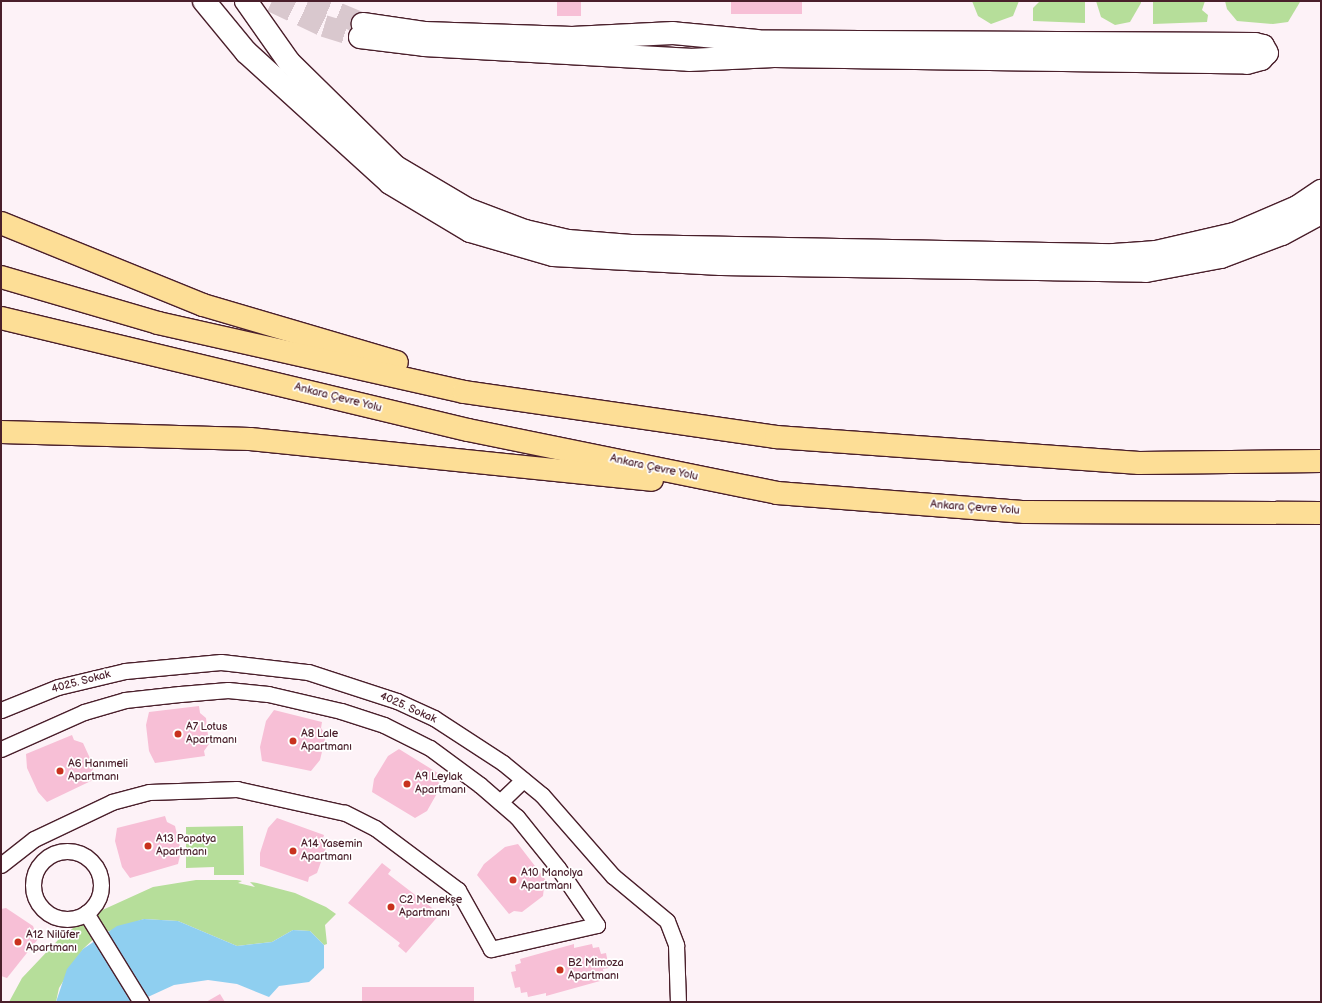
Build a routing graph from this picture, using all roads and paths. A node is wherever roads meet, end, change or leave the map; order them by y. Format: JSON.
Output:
{"nodes":[{"id":1,"x":204,"y":1,"type":"edge"},
{"id":2,"x":246,"y":1,"type":"edge"},
{"id":3,"x":691,"y":33,"type":"junction"},
{"id":4,"x":689,"y":60,"type":"junction"},
{"id":5,"x":1321,"y":191,"type":"edge"},
{"id":6,"x":1321,"y":213,"type":"edge"},
{"id":7,"x":1,"y":223,"type":"edge"},
{"id":8,"x":1,"y":277,"type":"edge"},
{"id":9,"x":1,"y":318,"type":"edge"},
{"id":10,"x":464,"y":392,"type":"junction"},
{"id":11,"x":1,"y":432,"type":"edge"},
{"id":12,"x":1321,"y":461,"type":"edge"},
{"id":13,"x":777,"y":494,"type":"junction"},
{"id":14,"x":1321,"y":513,"type":"edge"},
{"id":15,"x":1,"y":710,"type":"edge"},
{"id":16,"x":1,"y":749,"type":"edge"},
{"id":17,"x":523,"y":780,"type":"junction"},
{"id":18,"x":500,"y":802,"type":"junction"},
{"id":19,"x":1,"y":865,"type":"edge"},
{"id":20,"x":86,"y":914,"type":"junction"},
{"id":21,"x":141,"y":1002,"type":"edge"},
{"id":22,"x":678,"y":1002,"type":"edge"}],
"edges":[{"from":1,"to":6,"type":"main road"},
{"from":2,"to":5,"type":"main road"},
{"from":3,"to":4,"type":"main road"},
{"from":3,"to":4,"type":"main road"},
{"from":3,"to":4,"type":"main road"},
{"from":7,"to":10,"type":"highway"},
{"from":8,"to":10,"type":"highway"},
{"from":9,"to":13,"type":"highway","name":"Ankara Çevre Yolu"},
{"from":10,"to":12,"type":"highway"},
{"from":11,"to":13,"type":"highway"},
{"from":13,"to":14,"type":"highway","name":"Ankara Çevre Yolu"},
{"from":15,"to":17,"type":"street","name":"4025. Sokak"},
{"from":16,"to":18,"type":"street"},
{"from":17,"to":18,"type":"street"},
{"from":17,"to":22,"type":"street","name":"4025. Sokak"},
{"from":18,"to":19,"type":"street"},
{"from":20,"to":20,"type":"street"},
{"from":20,"to":21,"type":"street"}]}
